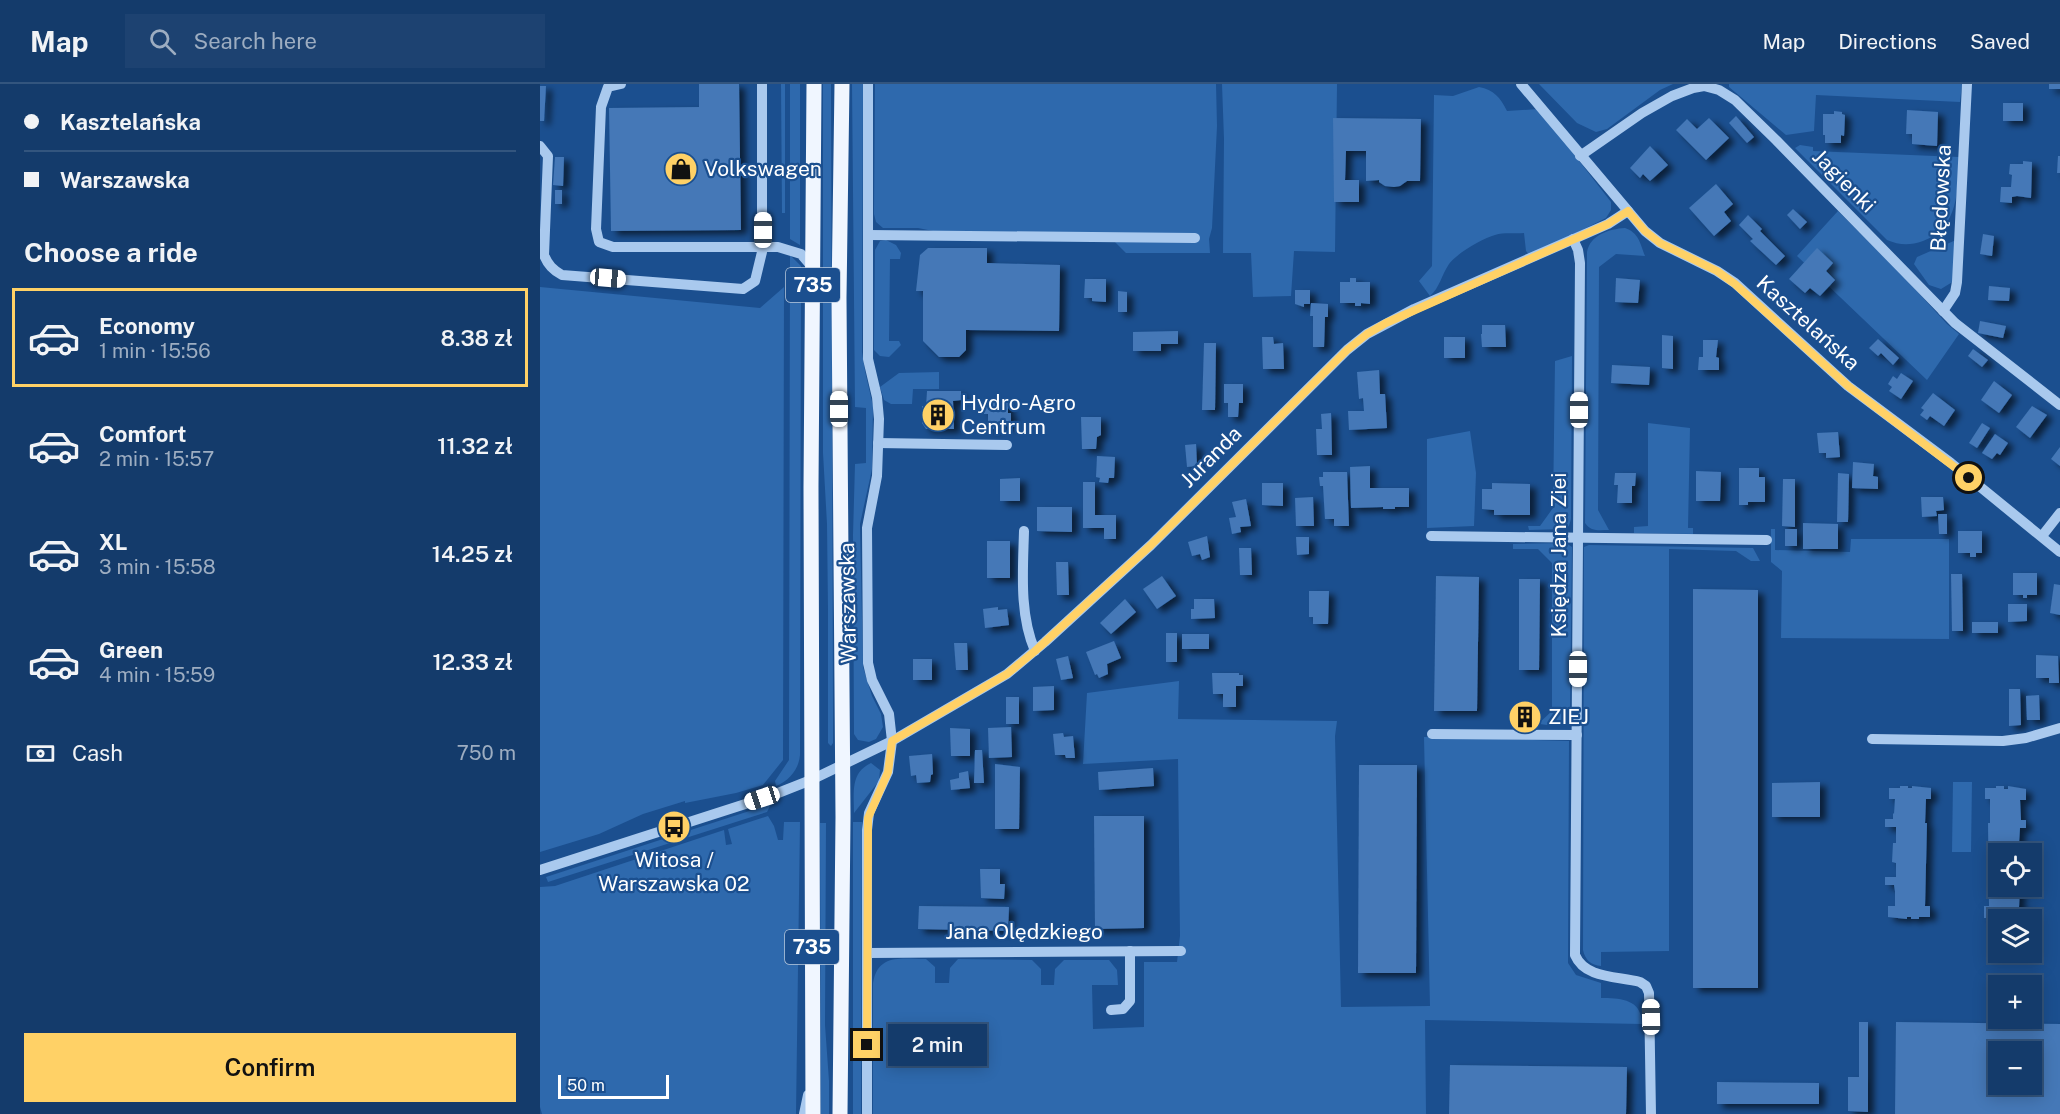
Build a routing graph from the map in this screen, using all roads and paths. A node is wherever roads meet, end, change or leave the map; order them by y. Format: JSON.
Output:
{"nodes":[{"id":1,"x":621,"y":84,"type":"edge"},
{"id":2,"x":762,"y":84,"type":"edge"},
{"id":3,"x":814,"y":84,"type":"edge"},
{"id":4,"x":842,"y":84,"type":"edge"},
{"id":5,"x":868,"y":84,"type":"edge"},
{"id":6,"x":1521,"y":84,"type":"edge"},
{"id":7,"x":1967,"y":84,"type":"edge"},
{"id":8,"x":540,"y":146,"type":"edge"},
{"id":9,"x":1580,"y":156,"type":"junction"},
{"id":10,"x":1628,"y":211,"type":"junction"},
{"id":11,"x":868,"y":235,"type":"junction"},
{"id":12,"x":1195,"y":238,"type":"dead end"},
{"id":13,"x":1573,"y":239,"type":"junction"},
{"id":14,"x":763,"y":246,"type":"junction"},
{"id":15,"x":814,"y":268,"type":"junction"},
{"id":16,"x":1943,"y":311,"type":"junction"},
{"id":17,"x":2060,"y":405,"type":"edge"},
{"id":18,"x":878,"y":443,"type":"junction"},
{"id":19,"x":1007,"y":445,"type":"dead end"},
{"id":20,"x":2060,"y":513,"type":"edge"},
{"id":21,"x":1024,"y":531,"type":"dead end"},
{"id":22,"x":1431,"y":536,"type":"dead end"},
{"id":23,"x":2042,"y":536,"type":"junction"},
{"id":24,"x":1578,"y":538,"type":"junction"},
{"id":25,"x":1767,"y":540,"type":"dead end"},
{"id":26,"x":2060,"y":552,"type":"edge"},
{"id":27,"x":1035,"y":651,"type":"junction"},
{"id":28,"x":2060,"y":728,"type":"edge"},
{"id":29,"x":1432,"y":734,"type":"dead end"},
{"id":30,"x":1577,"y":735,"type":"junction"},
{"id":31,"x":1872,"y":740,"type":"dead end"},
{"id":32,"x":892,"y":741,"type":"junction"},
{"id":33,"x":843,"y":766,"type":"junction"},
{"id":34,"x":811,"y":780,"type":"junction"},
{"id":35,"x":540,"y":870,"type":"edge"},
{"id":36,"x":1130,"y":951,"type":"junction"},
{"id":37,"x":1181,"y":951,"type":"dead end"},
{"id":38,"x":868,"y":952,"type":"junction"},
{"id":39,"x":1111,"y":1010,"type":"dead end"},
{"id":40,"x":813,"y":1077,"type":"junction"},
{"id":41,"x":804,"y":1114,"type":"edge"},
{"id":42,"x":813,"y":1114,"type":"edge"},
{"id":43,"x":840,"y":1114,"type":"edge"},
{"id":44,"x":867,"y":1114,"type":"edge"},
{"id":45,"x":1651,"y":1114,"type":"edge"}],
"edges":[{"from":1,"to":14,"type":"street"},
{"from":2,"to":14,"type":"street"},
{"from":3,"to":15,"type":"main road","name":"Warszawska","number":"735"},
{"from":4,"to":33,"type":"main road","name":"Warszawska","number":"735"},
{"from":5,"to":11,"type":"street","name":"Warszawska"},
{"from":6,"to":9,"type":"street","name":"Kasztelańska"},
{"from":7,"to":16,"type":"street","name":"Błędowska"},
{"from":8,"to":14,"type":"street"},
{"from":9,"to":10,"type":"street","name":"Kasztelańska"},
{"from":9,"to":16,"type":"street","name":"Jagienki"},
{"from":10,"to":13,"type":"street","name":"Juranda"},
{"from":10,"to":23,"type":"street","name":"Kasztelańska"},
{"from":11,"to":12,"type":"street"},
{"from":11,"to":18,"type":"street","name":"Warszawska"},
{"from":13,"to":24,"type":"street","name":"Księdza Jana Ziei"},
{"from":13,"to":27,"type":"street","name":"Juranda"},
{"from":14,"to":15,"type":"street"},
{"from":15,"to":34,"type":"main road","name":"Warszawska","number":"735"},
{"from":16,"to":17,"type":"street","name":"Jagienki"},
{"from":18,"to":19,"type":"street"},
{"from":18,"to":32,"type":"street","name":"Warszawska"},
{"from":20,"to":23,"type":"street"},
{"from":21,"to":27,"type":"street"},
{"from":22,"to":24,"type":"street"},
{"from":23,"to":26,"type":"street","name":"Kasztelańska"},
{"from":24,"to":25,"type":"street"},
{"from":24,"to":30,"type":"street","name":"Księdza Jana Ziei"},
{"from":27,"to":32,"type":"street","name":"Juranda"},
{"from":28,"to":31,"type":"street"},
{"from":29,"to":30,"type":"street"},
{"from":30,"to":45,"type":"street","name":"Księdza Jana Ziei"},
{"from":32,"to":33,"type":"street","name":"Juranda"},
{"from":32,"to":38,"type":"street","name":"Warszawska"},
{"from":33,"to":34,"type":"street","name":"Juranda"},
{"from":33,"to":43,"type":"main road","name":"Warszawska","number":"735"},
{"from":34,"to":35,"type":"street","name":"Juranda"},
{"from":34,"to":40,"type":"main road","name":"Warszawska","number":"735"},
{"from":36,"to":37,"type":"street","name":"Jana Olędzkiego"},
{"from":36,"to":38,"type":"street","name":"Jana Olędzkiego"},
{"from":36,"to":39,"type":"street"},
{"from":38,"to":44,"type":"street","name":"Warszawska"},
{"from":40,"to":41,"type":"street"},
{"from":40,"to":42,"type":"main road","name":"Warszawska","number":"735"}]}
